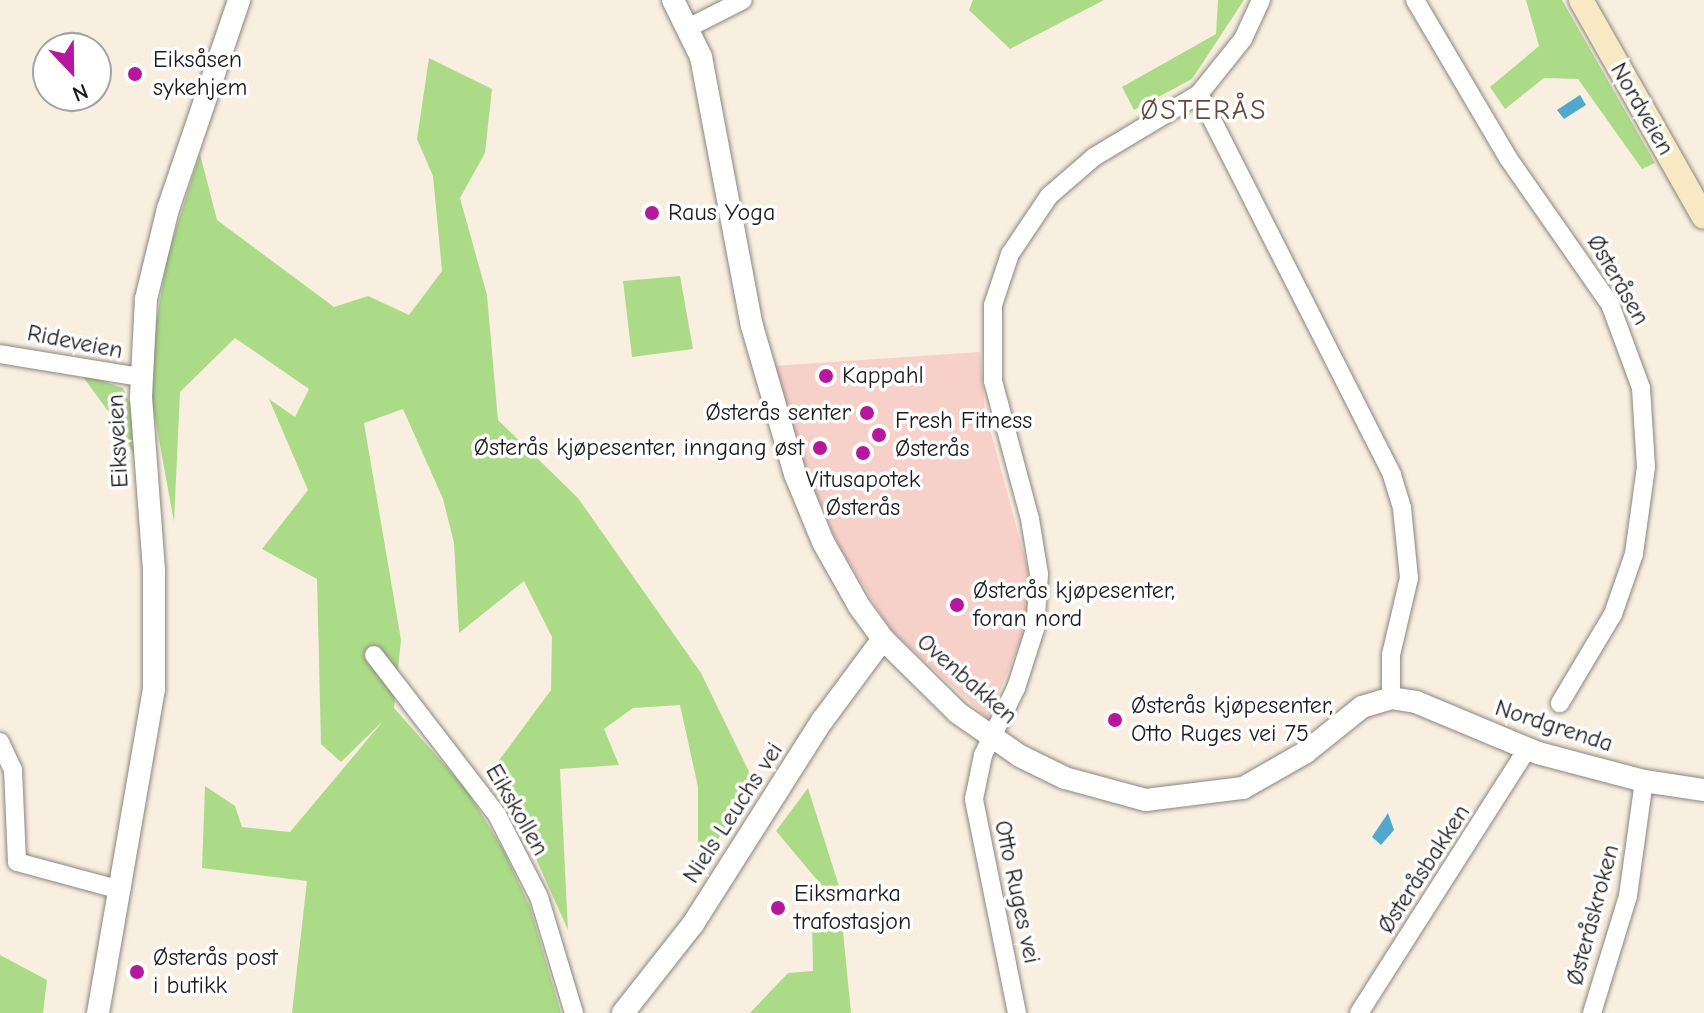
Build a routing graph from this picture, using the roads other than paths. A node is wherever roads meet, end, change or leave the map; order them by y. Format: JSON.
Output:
{"nodes":[{"id":1,"x":239,"y":0,"type":"edge"},
{"id":2,"x":673,"y":0,"type":"edge"},
{"id":3,"x":743,"y":0,"type":"edge"},
{"id":4,"x":1261,"y":0,"type":"edge"},
{"id":5,"x":1415,"y":0,"type":"edge"},
{"id":6,"x":1581,"y":0,"type":"edge"},
{"id":7,"x":690,"y":27,"type":"junction"},
{"id":8,"x":1199,"y":94,"type":"junction"},
{"id":9,"x":1704,"y":217,"type":"edge"},
{"id":10,"x":0,"y":354,"type":"edge"},
{"id":11,"x":141,"y":377,"type":"junction"},
{"id":12,"x":883,"y":639,"type":"junction"},
{"id":13,"x":374,"y":655,"type":"dead end"},
{"id":14,"x":1391,"y":698,"type":"junction"},
{"id":15,"x":1560,"y":703,"type":"dead end"},
{"id":16,"x":990,"y":738,"type":"junction"},
{"id":17,"x":0,"y":742,"type":"edge"},
{"id":18,"x":1527,"y":749,"type":"junction"},
{"id":19,"x":1644,"y":781,"type":"junction"},
{"id":20,"x":1704,"y":790,"type":"edge"},
{"id":21,"x":121,"y":890,"type":"junction"},
{"id":22,"x":98,"y":1013,"type":"edge"},
{"id":23,"x":574,"y":1013,"type":"edge"},
{"id":24,"x":623,"y":1013,"type":"edge"},
{"id":25,"x":1017,"y":1013,"type":"edge"},
{"id":26,"x":1359,"y":1013,"type":"edge"},
{"id":27,"x":1592,"y":1013,"type":"edge"}],
"edges":[{"from":1,"to":11,"type":"street","name":"Eiksveien"},
{"from":2,"to":7,"type":"street","name":"Ovenbakken"},
{"from":3,"to":7,"type":"street"},
{"from":4,"to":8,"type":"street","name":"Otto Ruges vei"},
{"from":5,"to":15,"type":"street","name":"Østeråsen"},
{"from":6,"to":9,"type":"main road","name":"Nordveien"},
{"from":7,"to":12,"type":"street","name":"Ovenbakken"},
{"from":8,"to":14,"type":"street"},
{"from":8,"to":16,"type":"street","name":"Otto Ruges vei"},
{"from":10,"to":11,"type":"street","name":"Rideveien"},
{"from":11,"to":21,"type":"street","name":"Eiksveien"},
{"from":12,"to":16,"type":"street","name":"Ovenbakken"},
{"from":12,"to":24,"type":"street","name":"Niels Leuchs vei"},
{"from":13,"to":23,"type":"street","name":"Eikskollen"},
{"from":14,"to":16,"type":"street","name":"Ovenbakken"},
{"from":14,"to":18,"type":"street","name":"Nordgrenda"},
{"from":16,"to":25,"type":"street","name":"Otto Ruges vei"},
{"from":17,"to":21,"type":"street"},
{"from":18,"to":19,"type":"street","name":"Nordgrenda"},
{"from":18,"to":26,"type":"street","name":"Østeråsbakken"},
{"from":19,"to":20,"type":"street","name":"Nordgrenda"},
{"from":19,"to":27,"type":"street","name":"Østeråskroken"},
{"from":21,"to":22,"type":"street","name":"Eiksveien"}]}
